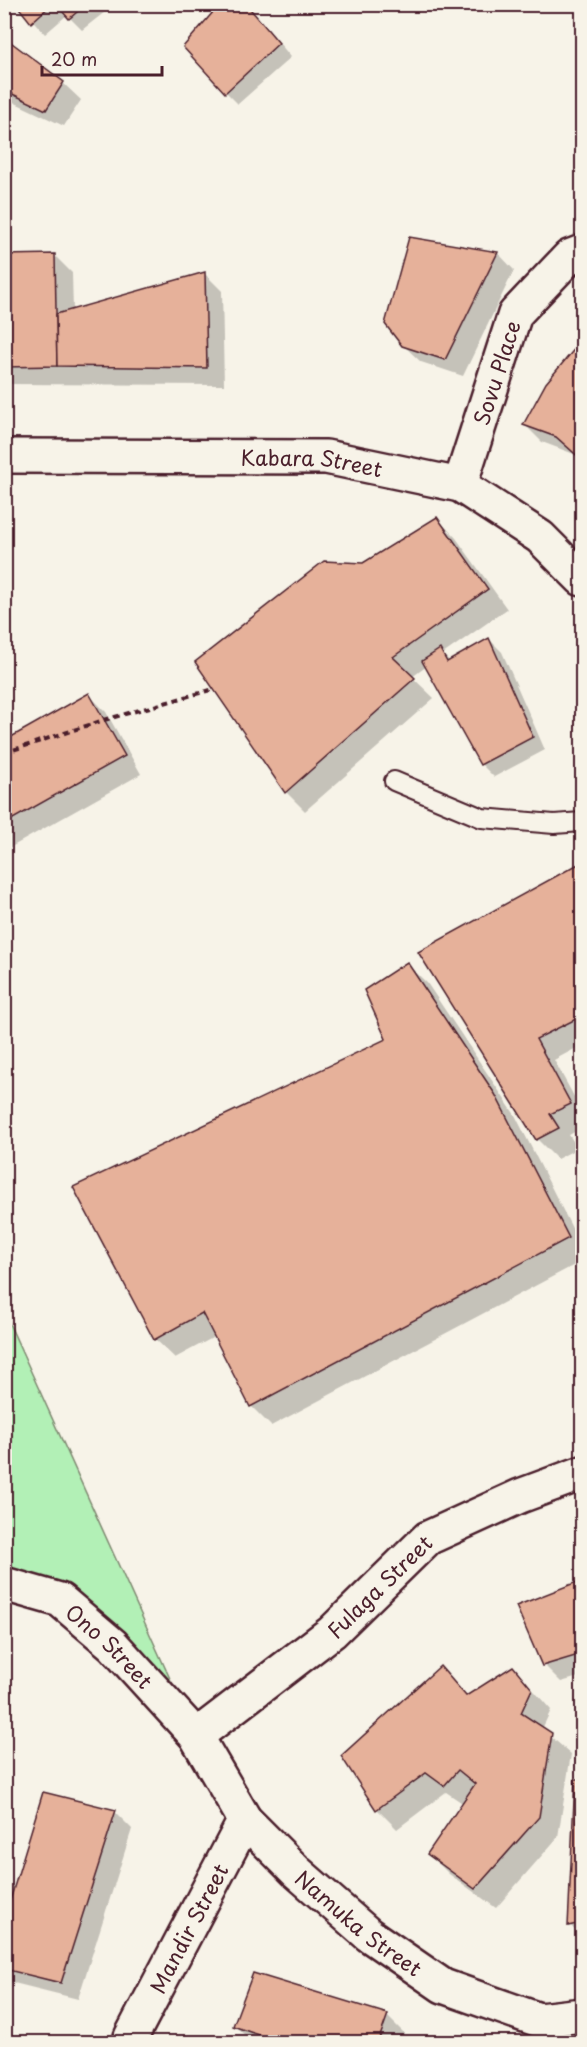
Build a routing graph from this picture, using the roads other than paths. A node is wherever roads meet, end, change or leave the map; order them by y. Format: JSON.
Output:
{"nodes":[{"id":1,"x":582,"y":252,"type":"edge"},
{"id":2,"x":4,"y":456,"type":"edge"},
{"id":3,"x":460,"y":485,"type":"junction"},
{"id":4,"x":582,"y":579,"type":"edge"},
{"id":5,"x":394,"y":781,"type":"dead end"},
{"id":6,"x":582,"y":822,"type":"edge"},
{"id":7,"x":582,"y":1473,"type":"edge"},
{"id":8,"x":4,"y":1584,"type":"edge"},
{"id":9,"x":196,"y":1736,"type":"junction"},
{"id":10,"x":245,"y":1820,"type":"junction"},
{"id":11,"x":582,"y":2015,"type":"edge"},
{"id":12,"x":131,"y":2037,"type":"dead end"}],
"edges":[{"from":1,"to":3,"type":"street","name":"Sovu Place"},
{"from":2,"to":3,"type":"street","name":"Kabara Street"},
{"from":3,"to":4,"type":"street","name":"Kabara Street"},
{"from":5,"to":6,"type":"lane"},
{"from":7,"to":9,"type":"street","name":"Fulaga Street"},
{"from":8,"to":9,"type":"street","name":"Ono Street"},
{"from":9,"to":10,"type":"street","name":"Namuka Street"},
{"from":10,"to":11,"type":"street","name":"Namuka Street"},
{"from":10,"to":12,"type":"street","name":"Mandir Street"}]}
